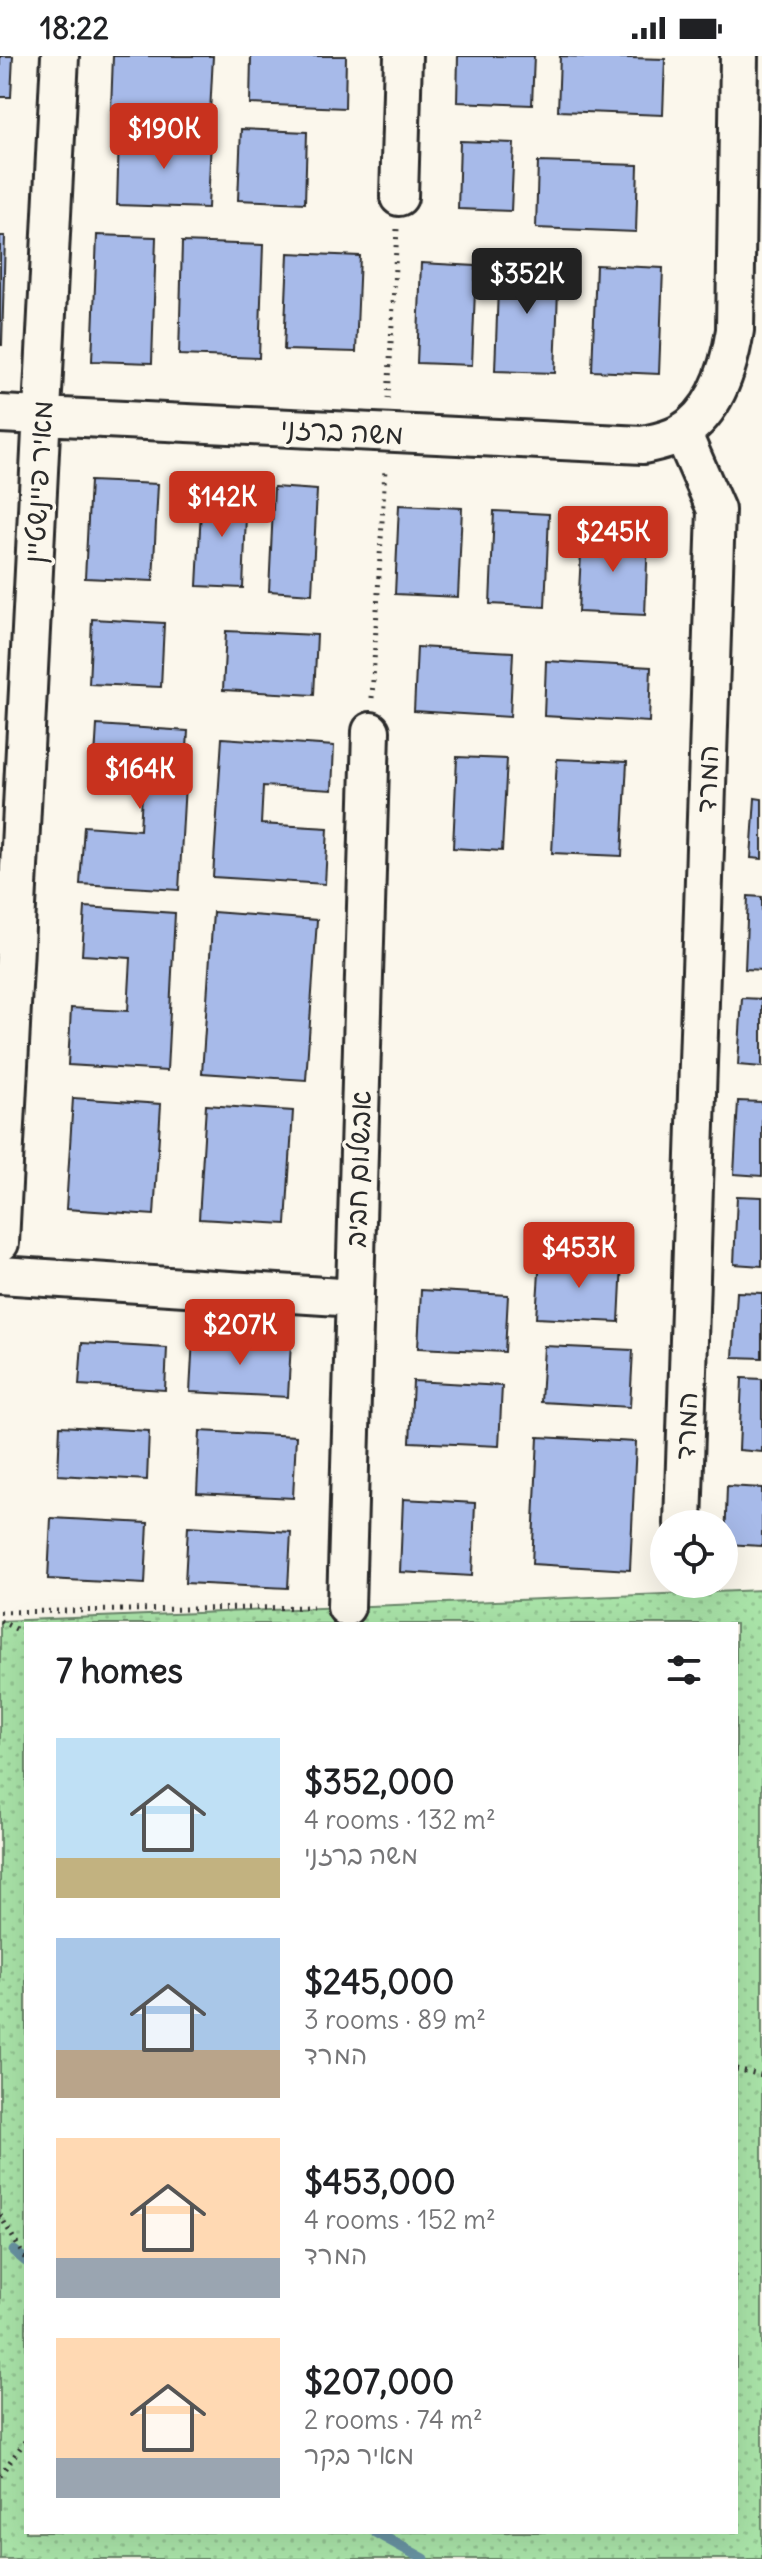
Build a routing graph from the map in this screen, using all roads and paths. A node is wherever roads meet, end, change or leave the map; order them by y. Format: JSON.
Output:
{"nodes":[{"id":1,"x":60,"y":56,"type":"edge"},
{"id":2,"x":403,"y":56,"type":"edge"},
{"id":3,"x":739,"y":56,"type":"edge"},
{"id":4,"x":399,"y":197,"type":"dead end"},
{"id":5,"x":0,"y":414,"type":"edge"},
{"id":6,"x":42,"y":416,"type":"junction"},
{"id":7,"x":682,"y":432,"type":"junction"},
{"id":8,"x":371,"y":731,"type":"dead end"},
{"id":9,"x":0,"y":1243,"type":"edge"},
{"id":10,"x":0,"y":1275,"type":"edge"},
{"id":11,"x":355,"y":1298,"type":"junction"},
{"id":12,"x":683,"y":1510,"type":"edge"},
{"id":13,"x":346,"y":1607,"type":"joint"},
{"id":14,"x":0,"y":1612,"type":"edge"},
{"id":15,"x":0,"y":1621,"type":"edge"},
{"id":16,"x":24,"y":1633,"type":"edge"},
{"id":17,"x":738,"y":2069,"type":"edge"},
{"id":18,"x":762,"y":2075,"type":"edge"},
{"id":19,"x":0,"y":2215,"type":"edge"},
{"id":20,"x":24,"y":2257,"type":"edge"},
{"id":21,"x":24,"y":2443,"type":"edge"},
{"id":22,"x":0,"y":2475,"type":"edge"}],
"edges":[{"from":1,"to":6,"type":"street","name":"מאיר פיינשטיין"},
{"from":2,"to":4,"type":"street"},
{"from":3,"to":7,"type":"street"},
{"from":5,"to":6,"type":"street","name":"משה ברזני"},
{"from":6,"to":7,"type":"street","name":"משה ברזני"},
{"from":6,"to":9,"type":"street","name":"מאיר פיינשטיין"},
{"from":7,"to":12,"type":"street","name":"המרד"},
{"from":8,"to":11,"type":"street","name":"אבשלום חביב"},
{"from":10,"to":11,"type":"street"},
{"from":11,"to":13,"type":"street","name":"אבשלום חביב"},
{"from":13,"to":14,"type":"path"},
{"from":15,"to":16,"type":"path"},
{"from":17,"to":18,"type":"path"},
{"from":19,"to":20,"type":"path"},
{"from":21,"to":22,"type":"path"}]}
